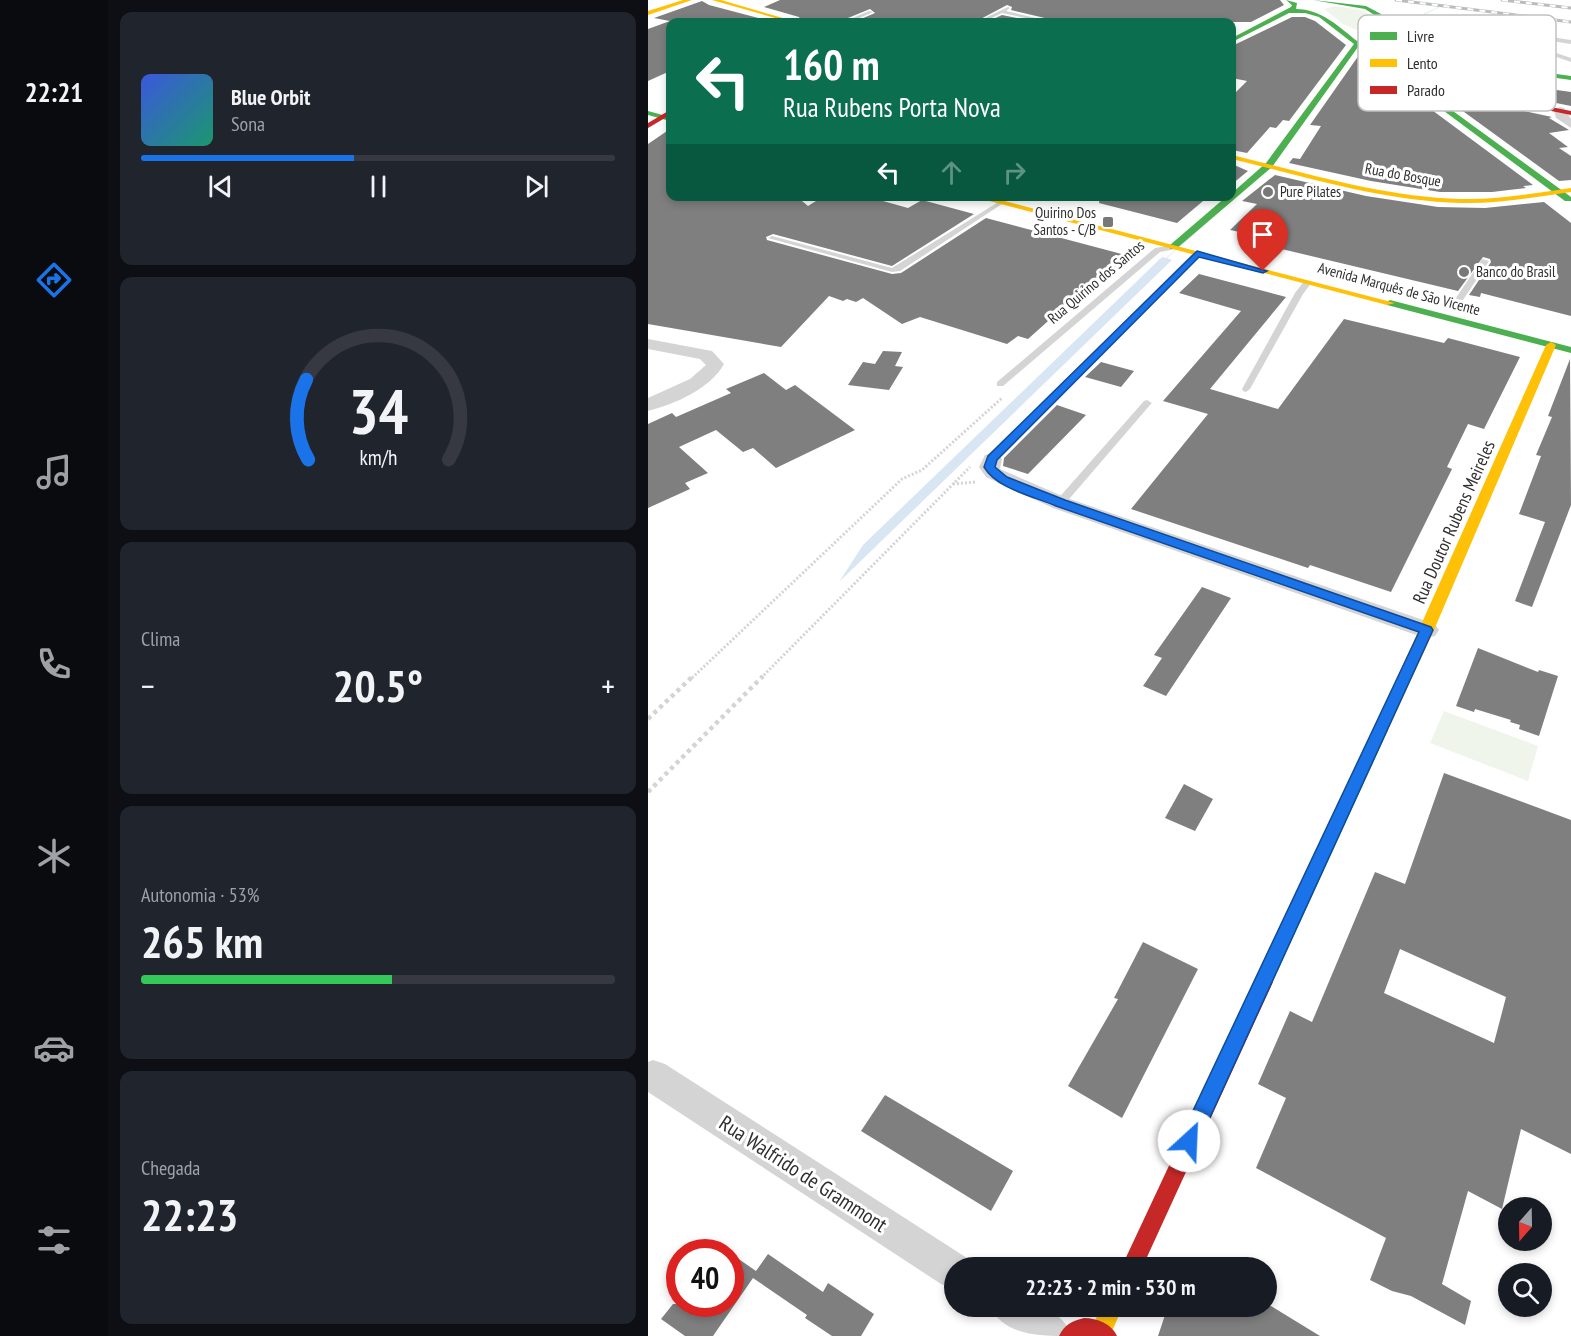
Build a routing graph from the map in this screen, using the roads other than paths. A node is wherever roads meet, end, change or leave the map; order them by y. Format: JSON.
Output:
{"nodes":[{"id":1,"x":689,"y":0,"type":"edge"},
{"id":2,"x":696,"y":0,"type":"edge"},
{"id":3,"x":715,"y":0,"type":"edge"},
{"id":4,"x":1316,"y":0,"type":"edge"},
{"id":5,"x":662,"y":2,"type":"edge"},
{"id":6,"x":648,"y":3,"type":"edge"},
{"id":7,"x":1335,"y":3,"type":"junction"},
{"id":8,"x":1289,"y":5,"type":"edge"},
{"id":9,"x":1008,"y":8,"type":"dead end"},
{"id":10,"x":1001,"y":11,"type":"junction"},
{"id":11,"x":872,"y":12,"type":"dead end"},
{"id":12,"x":648,"y":14,"type":"edge"},
{"id":13,"x":1378,"y":15,"type":"edge"},
{"id":14,"x":1321,"y":16,"type":"junction"},
{"id":15,"x":780,"y":18,"type":"edge"},
{"id":16,"x":857,"y":18,"type":"edge"},
{"id":17,"x":988,"y":18,"type":"edge"},
{"id":18,"x":1028,"y":18,"type":"edge"},
{"id":19,"x":1236,"y":38,"type":"edge"},
{"id":20,"x":1556,"y":40,"type":"edge"},
{"id":21,"x":1571,"y":42,"type":"edge"},
{"id":22,"x":1358,"y":43,"type":"joint"},
{"id":23,"x":1556,"y":49,"type":"edge"},
{"id":24,"x":1563,"y":50,"type":"dead end"},
{"id":25,"x":1556,"y":55,"type":"edge"},
{"id":26,"x":1571,"y":60,"type":"edge"},
{"id":27,"x":1556,"y":76,"type":"edge"},
{"id":28,"x":1571,"y":78,"type":"edge"},
{"id":29,"x":648,"y":100,"type":"edge"},
{"id":30,"x":1448,"y":111,"type":"edge"},
{"id":31,"x":1566,"y":112,"type":"edge"},
{"id":32,"x":664,"y":113,"type":"edge"},
{"id":33,"x":1571,"y":124,"type":"edge"},
{"id":34,"x":648,"y":126,"type":"edge"},
{"id":35,"x":1236,"y":158,"type":"edge"},
{"id":36,"x":1269,"y":165,"type":"junction"},
{"id":37,"x":1565,"y":191,"type":"edge"},
{"id":38,"x":1236,"y":196,"type":"edge"},
{"id":39,"x":993,"y":201,"type":"edge"},
{"id":40,"x":1231,"y":201,"type":"edge"},
{"id":41,"x":1571,"y":201,"type":"edge"},
{"id":42,"x":1000,"y":203,"type":"junction"},
{"id":43,"x":1170,"y":229,"type":"dead end"},
{"id":44,"x":1195,"y":235,"type":"junction"},
{"id":45,"x":772,"y":238,"type":"dead end"},
{"id":46,"x":1173,"y":248,"type":"junction"},
{"id":47,"x":1197,"y":254,"type":"junction"},
{"id":48,"x":1485,"y":261,"type":"dead end"},
{"id":49,"x":1308,"y":282,"type":"junction"},
{"id":50,"x":1440,"y":297,"type":"dead end"},
{"id":51,"x":1458,"y":301,"type":"junction"},
{"id":52,"x":1475,"y":305,"type":"dead end"},
{"id":53,"x":648,"y":344,"type":"edge"},
{"id":54,"x":1551,"y":345,"type":"junction"},
{"id":55,"x":1571,"y":350,"type":"edge"},
{"id":56,"x":1000,"y":384,"type":"dead end"},
{"id":57,"x":1246,"y":389,"type":"dead end"},
{"id":58,"x":1147,"y":403,"type":"dead end"},
{"id":59,"x":648,"y":405,"type":"edge"},
{"id":60,"x":985,"y":459,"type":"joint"},
{"id":61,"x":1060,"y":503,"type":"junction"},
{"id":62,"x":1427,"y":630,"type":"junction"},
{"id":63,"x":652,"y":1076,"type":"dead end"},
{"id":64,"x":1136,"y":1257,"type":"edge"},
{"id":65,"x":944,"y":1266,"type":"edge"},
{"id":66,"x":1024,"y":1317,"type":"edge"},
{"id":67,"x":1109,"y":1317,"type":"edge"},
{"id":68,"x":1104,"y":1334,"type":"edge"},
{"id":69,"x":1053,"y":1336,"type":"edge"},
{"id":70,"x":1070,"y":1336,"type":"edge"}],
"edges":[{"from":1,"to":5,"type":"street"},
{"from":2,"to":5,"type":"street"},
{"from":3,"to":15,"type":"street"},
{"from":4,"to":7,"type":"street"},
{"from":5,"to":6,"type":"street"},
{"from":5,"to":12,"type":"street"},
{"from":7,"to":13,"type":"street"},
{"from":7,"to":14,"type":"street"},
{"from":8,"to":14,"type":"street"},
{"from":8,"to":19,"type":"street"},
{"from":9,"to":10,"type":"lane"},
{"from":10,"to":17,"type":"lane"},
{"from":10,"to":18,"type":"lane"},
{"from":11,"to":16,"type":"lane"},
{"from":14,"to":22,"type":"street"},
{"from":20,"to":21,"type":"lane"},
{"from":22,"to":36,"type":"street","name":"Rua Quirino dos Santos"},
{"from":23,"to":24,"type":"lane"},
{"from":25,"to":26,"type":"lane"},
{"from":27,"to":28,"type":"street"},
{"from":29,"to":32,"type":"street"},
{"from":30,"to":37,"type":"street"},
{"from":31,"to":33,"type":"street"},
{"from":32,"to":34,"type":"street"},
{"from":35,"to":36,"type":"street","name":"Rua do Bosque"},
{"from":36,"to":37,"type":"street","name":"Rua do Bosque"},
{"from":36,"to":38,"type":"street","name":"Rua Quirino dos Santos"},
{"from":37,"to":41,"type":"street"},
{"from":39,"to":42,"type":"street","name":"Avenida Marquês de São Vicente"},
{"from":40,"to":44,"type":"street","name":"Rua Quirino dos Santos"},
{"from":42,"to":45,"type":"lane"},
{"from":42,"to":46,"type":"street","name":"Avenida Marquês de São Vicente"},
{"from":43,"to":44,"type":"street"},
{"from":44,"to":46,"type":"street","name":"Rua Quirino dos Santos"},
{"from":46,"to":47,"type":"street","name":"Avenida Marquês de São Vicente"},
{"from":46,"to":56,"type":"lane","name":"Rua Quirino dos Santos"},
{"from":47,"to":49,"type":"street","name":"Avenida Marquês de São Vicente"},
{"from":47,"to":60,"type":"lane"},
{"from":48,"to":51,"type":"lane"},
{"from":49,"to":54,"type":"street","name":"Avenida Marquês de São Vicente"},
{"from":49,"to":57,"type":"lane"},
{"from":50,"to":51,"type":"street","name":"Avenida Marquês de São Vicente"},
{"from":51,"to":52,"type":"street","name":"Avenida Marquês de São Vicente"},
{"from":53,"to":59,"type":"street"},
{"from":54,"to":55,"type":"street","name":"Avenida Marquês de São Vicente"},
{"from":54,"to":62,"type":"street","name":"Rua Doutor Rubens Meireles"},
{"from":58,"to":61,"type":"lane"},
{"from":60,"to":61,"type":"street"},
{"from":61,"to":62,"type":"street"},
{"from":62,"to":64,"type":"street","name":"Rua Doutor Rubens Meireles"},
{"from":63,"to":65,"type":"street","name":"Rua Walfrido de Grammont"},
{"from":66,"to":69,"type":"street"},
{"from":67,"to":68,"type":"street"},
{"from":68,"to":70,"type":"street"}]}
